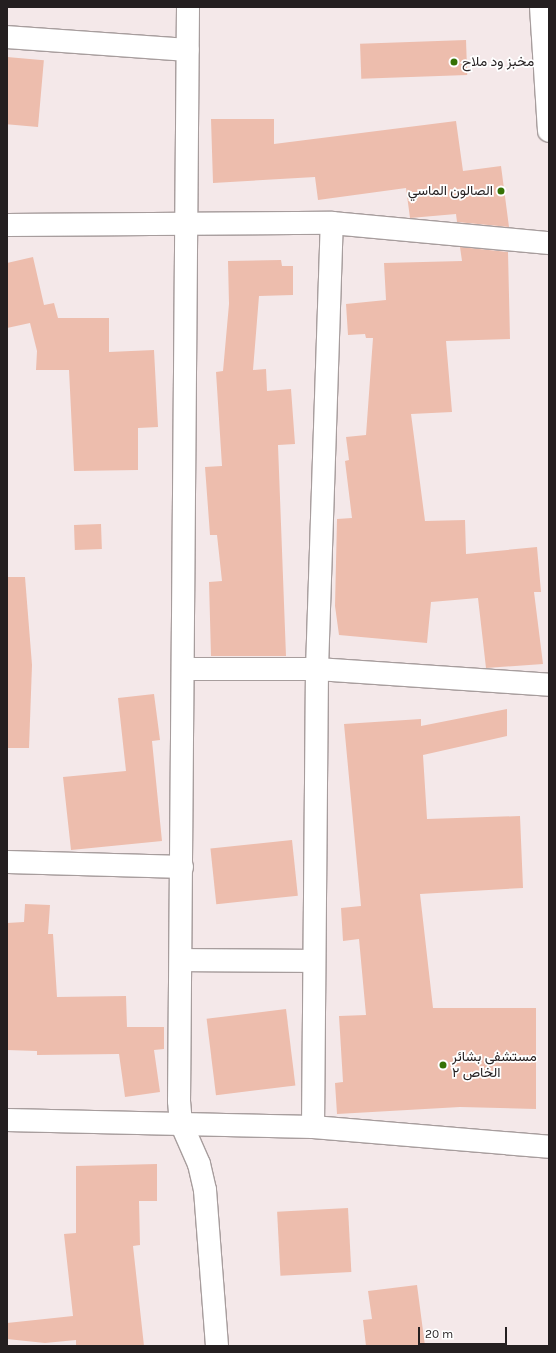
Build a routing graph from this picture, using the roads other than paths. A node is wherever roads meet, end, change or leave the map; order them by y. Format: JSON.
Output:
{"nodes":[{"id":1,"x":188,"y":7,"type":"edge"},
{"id":2,"x":540,"y":7,"type":"edge"},
{"id":3,"x":7,"y":37,"type":"edge"},
{"id":4,"x":188,"y":50,"type":"junction"},
{"id":5,"x":549,"y":131,"type":"edge"},
{"id":6,"x":185,"y":223,"type":"junction"},
{"id":7,"x":332,"y":223,"type":"junction"},
{"id":8,"x":7,"y":225,"type":"edge"},
{"id":9,"x":549,"y":243,"type":"edge"},
{"id":10,"x":183,"y":669,"type":"junction"},
{"id":11,"x":317,"y":669,"type":"junction"},
{"id":12,"x":549,"y":685,"type":"edge"},
{"id":13,"x":7,"y":862,"type":"edge"},
{"id":14,"x":182,"y":867,"type":"junction"},
{"id":15,"x":182,"y":960,"type":"junction"},
{"id":16,"x":314,"y":960,"type":"junction"},
{"id":17,"x":7,"y":1120,"type":"edge"},
{"id":18,"x":180,"y":1123,"type":"junction"},
{"id":19,"x":313,"y":1127,"type":"junction"},
{"id":20,"x":549,"y":1147,"type":"edge"},
{"id":21,"x":217,"y":1346,"type":"edge"}],
"edges":[{"from":1,"to":4,"type":"street"},
{"from":2,"to":5,"type":"street"},
{"from":3,"to":4,"type":"street"},
{"from":4,"to":6,"type":"street"},
{"from":6,"to":7,"type":"street"},
{"from":6,"to":8,"type":"street"},
{"from":6,"to":10,"type":"street"},
{"from":7,"to":9,"type":"street"},
{"from":7,"to":11,"type":"street"},
{"from":10,"to":11,"type":"street"},
{"from":10,"to":14,"type":"street"},
{"from":11,"to":12,"type":"street"},
{"from":11,"to":16,"type":"street"},
{"from":13,"to":14,"type":"street"},
{"from":14,"to":15,"type":"street"},
{"from":15,"to":16,"type":"street"},
{"from":15,"to":18,"type":"street"},
{"from":16,"to":19,"type":"street"},
{"from":17,"to":18,"type":"street"},
{"from":18,"to":19,"type":"street"},
{"from":18,"to":21,"type":"street"},
{"from":19,"to":20,"type":"street"}]}
